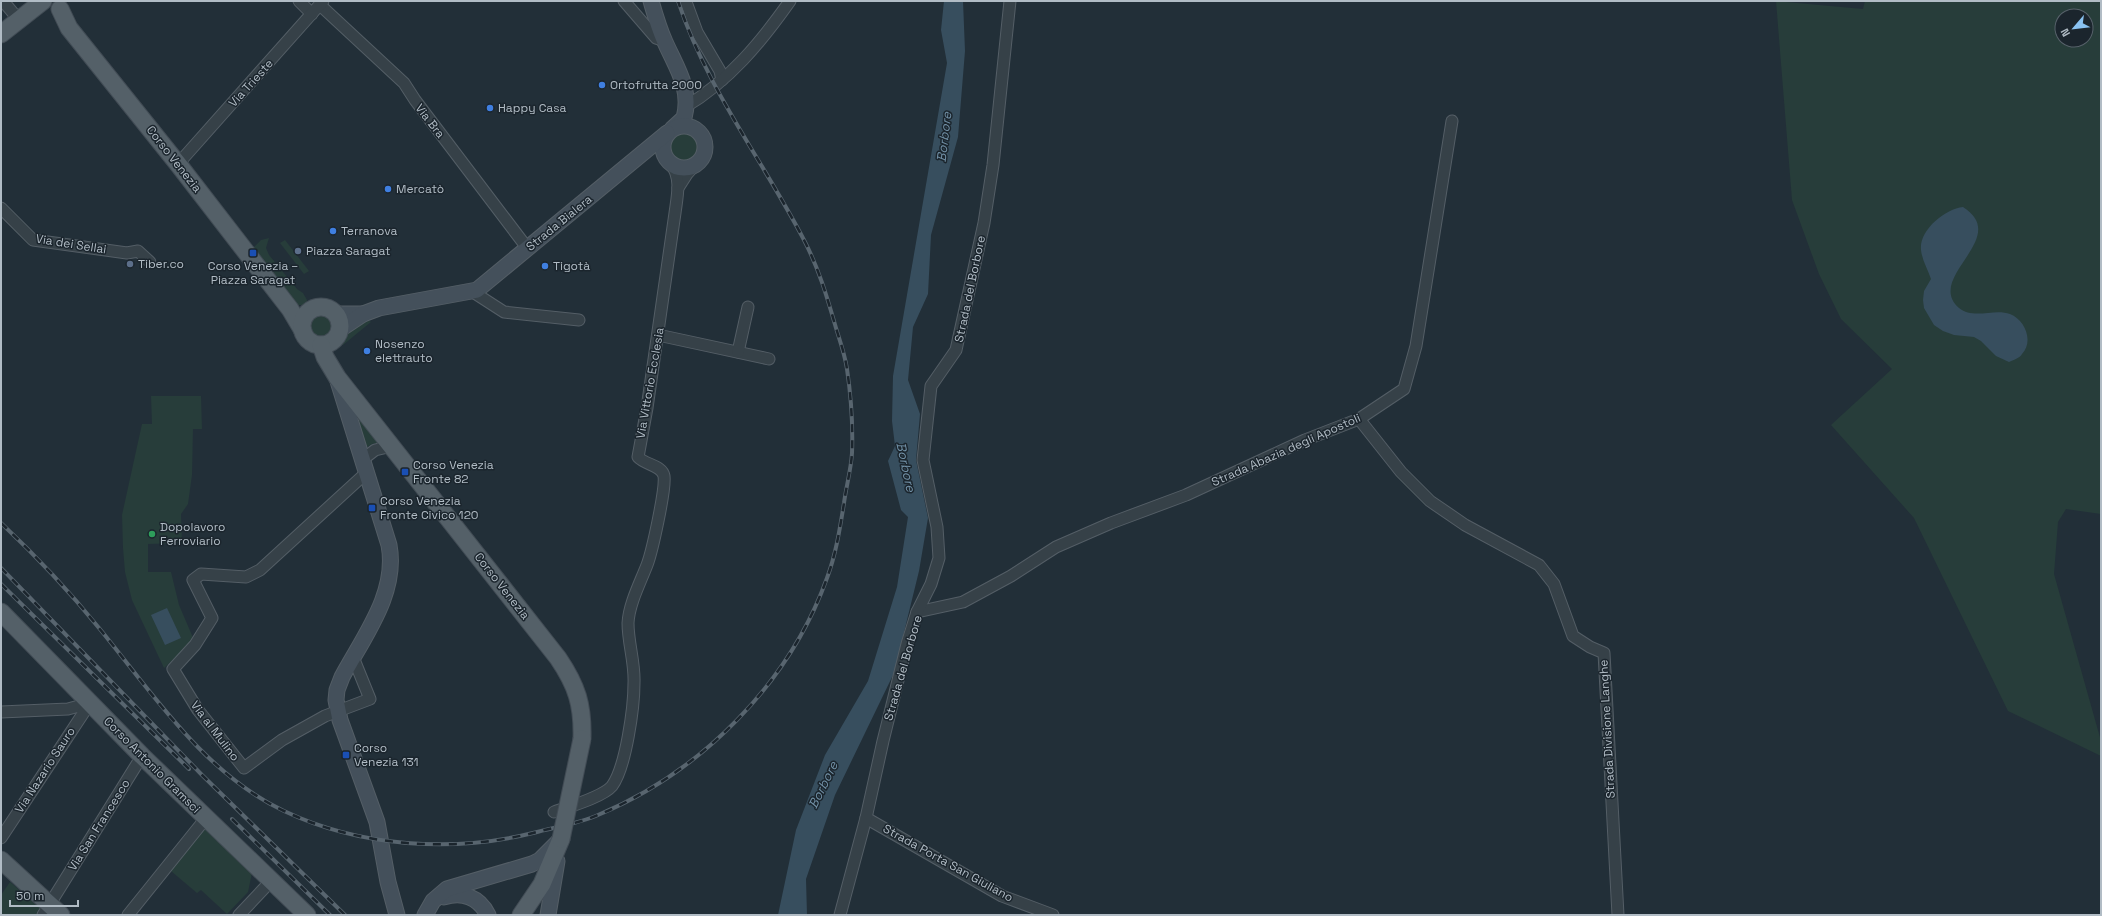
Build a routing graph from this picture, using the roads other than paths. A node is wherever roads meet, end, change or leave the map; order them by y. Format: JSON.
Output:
{"nodes":[{"id":1,"x":3,"y":1,"type":"edge"},
{"id":2,"x":43,"y":1,"type":"edge"},
{"id":3,"x":299,"y":1,"type":"edge"},
{"id":4,"x":624,"y":1,"type":"edge"},
{"id":5,"x":651,"y":1,"type":"edge"},
{"id":6,"x":790,"y":1,"type":"edge"},
{"id":7,"x":1010,"y":1,"type":"edge"},
{"id":8,"x":686,"y":2,"type":"edge"},
{"id":9,"x":321,"y":3,"type":"edge"},
{"id":10,"x":64,"y":5,"type":"edge"},
{"id":11,"x":312,"y":14,"type":"junction"},
{"id":12,"x":18,"y":20,"type":"junction"},
{"id":13,"x":1,"y":34,"type":"edge"},
{"id":14,"x":664,"y":41,"type":"junction"},
{"id":15,"x":722,"y":80,"type":"junction"},
{"id":16,"x":685,"y":108,"type":"junction"},
{"id":17,"x":1452,"y":121,"type":"dead end"},
{"id":18,"x":670,"y":131,"type":"junction"},
{"id":19,"x":700,"y":132,"type":"junction"},
{"id":20,"x":644,"y":154,"type":"junction"},
{"id":21,"x":668,"y":161,"type":"junction"},
{"id":22,"x":178,"y":164,"type":"junction"},
{"id":23,"x":695,"y":165,"type":"junction"},
{"id":24,"x":678,"y":188,"type":"junction"},
{"id":25,"x":1,"y":208,"type":"edge"},
{"id":26,"x":528,"y":248,"type":"junction"},
{"id":27,"x":150,"y":262,"type":"dead end"},
{"id":28,"x":473,"y":292,"type":"junction"},
{"id":29,"x":748,"y":307,"type":"dead end"},
{"id":30,"x":290,"y":309,"type":"junction"},
{"id":31,"x":307,"y":314,"type":"junction"},
{"id":32,"x":579,"y":320,"type":"dead end"},
{"id":33,"x":337,"y":322,"type":"junction"},
{"id":34,"x":303,"y":331,"type":"junction"},
{"id":35,"x":658,"y":335,"type":"junction"},
{"id":36,"x":321,"y":345,"type":"junction"},
{"id":37,"x":738,"y":352,"type":"junction"},
{"id":38,"x":769,"y":359,"type":"dead end"},
{"id":39,"x":337,"y":377,"type":"junction"},
{"id":40,"x":1359,"y":419,"type":"junction"},
{"id":41,"x":392,"y":446,"type":"junction"},
{"id":42,"x":364,"y":466,"type":"junction"},
{"id":43,"x":1,"y":612,"type":"edge"},
{"id":44,"x":917,"y":612,"type":"junction"},
{"id":45,"x":353,"y":657,"type":"junction"},
{"id":46,"x":90,"y":703,"type":"junction"},
{"id":47,"x":338,"y":711,"type":"junction"},
{"id":48,"x":1,"y":713,"type":"edge"},
{"id":49,"x":142,"y":756,"type":"junction"},
{"id":50,"x":554,"y":812,"type":"dead end"},
{"id":51,"x":206,"y":818,"type":"junction"},
{"id":52,"x":866,"y":818,"type":"junction"},
{"id":53,"x":1,"y":838,"type":"edge"},
{"id":54,"x":561,"y":839,"type":"junction"},
{"id":55,"x":1,"y":860,"type":"edge"},
{"id":56,"x":271,"y":881,"type":"junction"},
{"id":57,"x":433,"y":901,"type":"junction"},
{"id":58,"x":51,"y":911,"type":"edge"},
{"id":59,"x":128,"y":915,"type":"edge"},
{"id":60,"x":239,"y":915,"type":"edge"},
{"id":61,"x":307,"y":915,"type":"edge"},
{"id":62,"x":398,"y":915,"type":"edge"},
{"id":63,"x":425,"y":915,"type":"edge"},
{"id":64,"x":488,"y":915,"type":"edge"},
{"id":65,"x":521,"y":915,"type":"edge"},
{"id":66,"x":548,"y":915,"type":"edge"},
{"id":67,"x":840,"y":915,"type":"edge"},
{"id":68,"x":1053,"y":915,"type":"edge"},
{"id":69,"x":1618,"y":915,"type":"edge"}],
"edges":[{"from":1,"to":12,"type":"street"},
{"from":2,"to":10,"type":"main road"},
{"from":2,"to":12,"type":"main road"},
{"from":3,"to":11,"type":"street"},
{"from":4,"to":14,"type":"street"},
{"from":5,"to":14,"type":"street"},
{"from":6,"to":15,"type":"street"},
{"from":7,"to":44,"type":"street","name":"Strada del Borbore"},
{"from":8,"to":15,"type":"street"},
{"from":9,"to":11,"type":"street","name":"Via Trieste"},
{"from":9,"to":26,"type":"street","name":"Via Bra"},
{"from":10,"to":22,"type":"main road","name":"Corso Venezia"},
{"from":11,"to":22,"type":"street","name":"Via Trieste"},
{"from":12,"to":13,"type":"main road"},
{"from":14,"to":16,"type":"street"},
{"from":15,"to":16,"type":"street"},
{"from":16,"to":18,"type":"street","name":"Strada Bialera"},
{"from":16,"to":19,"type":"street"},
{"from":17,"to":40,"type":"street","name":"Strada Abazia degli Apostoli"},
{"from":18,"to":19,"type":"street"},
{"from":18,"to":20,"type":"street","name":"Strada Bialera"},
{"from":18,"to":21,"type":"street"},
{"from":19,"to":23,"type":"street"},
{"from":20,"to":21,"type":"street"},
{"from":20,"to":26,"type":"street","name":"Strada Bialera"},
{"from":21,"to":23,"type":"street"},
{"from":21,"to":24,"type":"street","name":"Via Vittorio Ecclesia"},
{"from":22,"to":30,"type":"main road","name":"Corso Venezia"},
{"from":23,"to":24,"type":"street","name":"Via Vittorio Ecclesia"},
{"from":24,"to":35,"type":"street","name":"Via Vittorio Ecclesia"},
{"from":25,"to":27,"type":"street","name":"Via dei Sellai"},
{"from":26,"to":28,"type":"street","name":"Strada Bialera"},
{"from":28,"to":32,"type":"street"},
{"from":28,"to":33,"type":"street","name":"Strada Bialera"},
{"from":29,"to":37,"type":"street"},
{"from":30,"to":31,"type":"main road"},
{"from":30,"to":34,"type":"main road","name":"Corso Venezia"},
{"from":31,"to":33,"type":"main road"},
{"from":31,"to":34,"type":"main road"},
{"from":33,"to":36,"type":"main road"},
{"from":34,"to":36,"type":"main road"},
{"from":35,"to":37,"type":"street"},
{"from":35,"to":50,"type":"street","name":"Via Vittorio Ecclesia"},
{"from":36,"to":39,"type":"main road","name":"Corso Venezia"},
{"from":37,"to":38,"type":"street"},
{"from":39,"to":41,"type":"main road","name":"Corso Venezia"},
{"from":39,"to":42,"type":"street","name":"Corso Venezia"},
{"from":40,"to":44,"type":"street","name":"Strada Abazia degli Apostoli"},
{"from":40,"to":69,"type":"street","name":"Strada Divisione Langhe"},
{"from":41,"to":42,"type":"street"},
{"from":41,"to":54,"type":"main road","name":"Corso Venezia","bridge":true},
{"from":42,"to":45,"type":"street","name":"Corso Venezia"},
{"from":42,"to":47,"type":"street","name":"Via al Mulino"},
{"from":43,"to":46,"type":"main road","name":"Corso Antonio Gramsci"},
{"from":44,"to":52,"type":"street","name":"Strada del Borbore"},
{"from":45,"to":47,"type":"street","name":"Corso Venezia"},
{"from":45,"to":47,"type":"street","name":"Via al Mulino"},
{"from":46,"to":48,"type":"street"},
{"from":46,"to":49,"type":"main road","name":"Corso Antonio Gramsci"},
{"from":46,"to":53,"type":"street","name":"Via Nazario Sauro"},
{"from":47,"to":62,"type":"street","name":"Corso Venezia"},
{"from":49,"to":51,"type":"main road","name":"Corso Antonio Gramsci"},
{"from":49,"to":58,"type":"street","name":"Via San Francesco"},
{"from":51,"to":56,"type":"main road","name":"Corso Antonio Gramsci"},
{"from":51,"to":59,"type":"street"},
{"from":52,"to":67,"type":"street","name":"Strada del Borbore"},
{"from":52,"to":68,"type":"street","name":"Strada Porta San Giuliano"},
{"from":54,"to":57,"type":"street"},
{"from":54,"to":65,"type":"main road","name":"Corso Venezia"},
{"from":54,"to":66,"type":"street"},
{"from":55,"to":58,"type":"main road"},
{"from":56,"to":60,"type":"street"},
{"from":56,"to":61,"type":"main road","name":"Corso Antonio Gramsci"},
{"from":57,"to":63,"type":"street"},
{"from":57,"to":64,"type":"street"}]}
